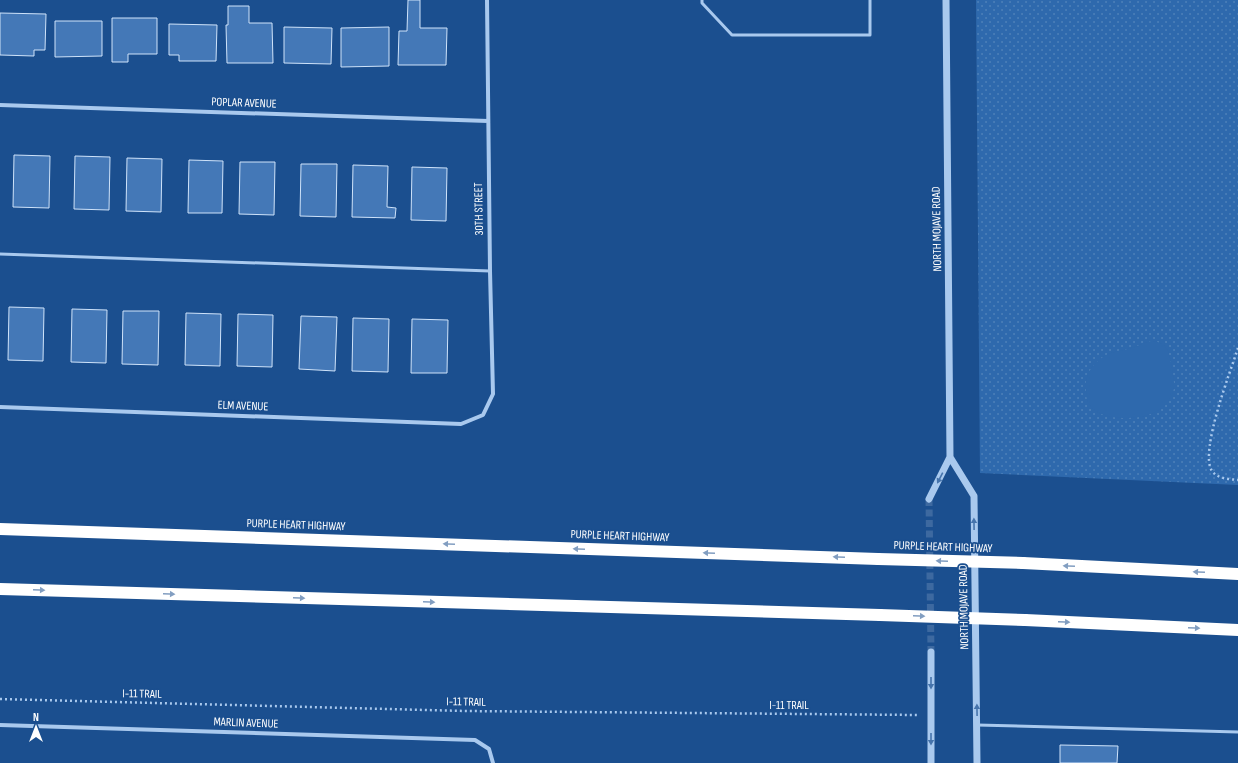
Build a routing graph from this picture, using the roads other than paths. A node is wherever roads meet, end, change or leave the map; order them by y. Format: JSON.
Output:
{"nodes":[{"id":1,"x":487,"y":0,"type":"edge"},
{"id":2,"x":702,"y":0,"type":"edge"},
{"id":3,"x":870,"y":0,"type":"edge"},
{"id":4,"x":946,"y":0,"type":"edge"},
{"id":5,"x":0,"y":105,"type":"edge"},
{"id":6,"x":488,"y":121,"type":"junction"},
{"id":7,"x":0,"y":254,"type":"edge"},
{"id":8,"x":490,"y":271,"type":"junction"},
{"id":9,"x":0,"y":407,"type":"edge"},
{"id":10,"x":483,"y":415,"type":"joint"},
{"id":11,"x":950,"y":457,"type":"junction"},
{"id":12,"x":929,"y":499,"type":"tunnel mouth"},
{"id":13,"x":0,"y":529,"type":"edge"},
{"id":14,"x":1238,"y":574,"type":"edge"},
{"id":15,"x":0,"y":589,"type":"edge"},
{"id":16,"x":1238,"y":630,"type":"edge"},
{"id":17,"x":931,"y":652,"type":"tunnel mouth"},
{"id":18,"x":0,"y":725,"type":"edge"},
{"id":19,"x":977,"y":725,"type":"junction"},
{"id":20,"x":1238,"y":732,"type":"edge"},
{"id":21,"x":493,"y":763,"type":"edge"},
{"id":22,"x":931,"y":763,"type":"edge"},
{"id":23,"x":977,"y":763,"type":"edge"}],
"edges":[{"from":1,"to":6,"type":"street","name":"30TH STREET"},
{"from":2,"to":3,"type":"lane"},
{"from":4,"to":11,"type":"street","name":"NORTH MOJAVE ROAD"},
{"from":5,"to":6,"type":"street","name":"POPLAR AVENUE"},
{"from":6,"to":8,"type":"street","name":"30TH STREET"},
{"from":7,"to":8,"type":"lane"},
{"from":8,"to":10,"type":"street","name":"30TH STREET"},
{"from":9,"to":10,"type":"street","name":"ELM AVENUE"},
{"from":11,"to":12,"type":"street","name":"NORTH MOJAVE ROAD","one_way":true},
{"from":19,"to":11,"type":"street","name":"NORTH MOJAVE ROAD","one_way":true},
{"from":14,"to":13,"type":"highway","name":"PURPLE HEART HIGHWAY","one_way":true,"bridge":true},
{"from":15,"to":16,"type":"highway","one_way":true,"bridge":true},
{"from":17,"to":22,"type":"street","one_way":true},
{"from":18,"to":21,"type":"street","name":"MARLIN AVENUE"},
{"from":19,"to":20,"type":"lane"},
{"from":19,"to":23,"type":"street","name":"NORTH MOJAVE ROAD"}]}
